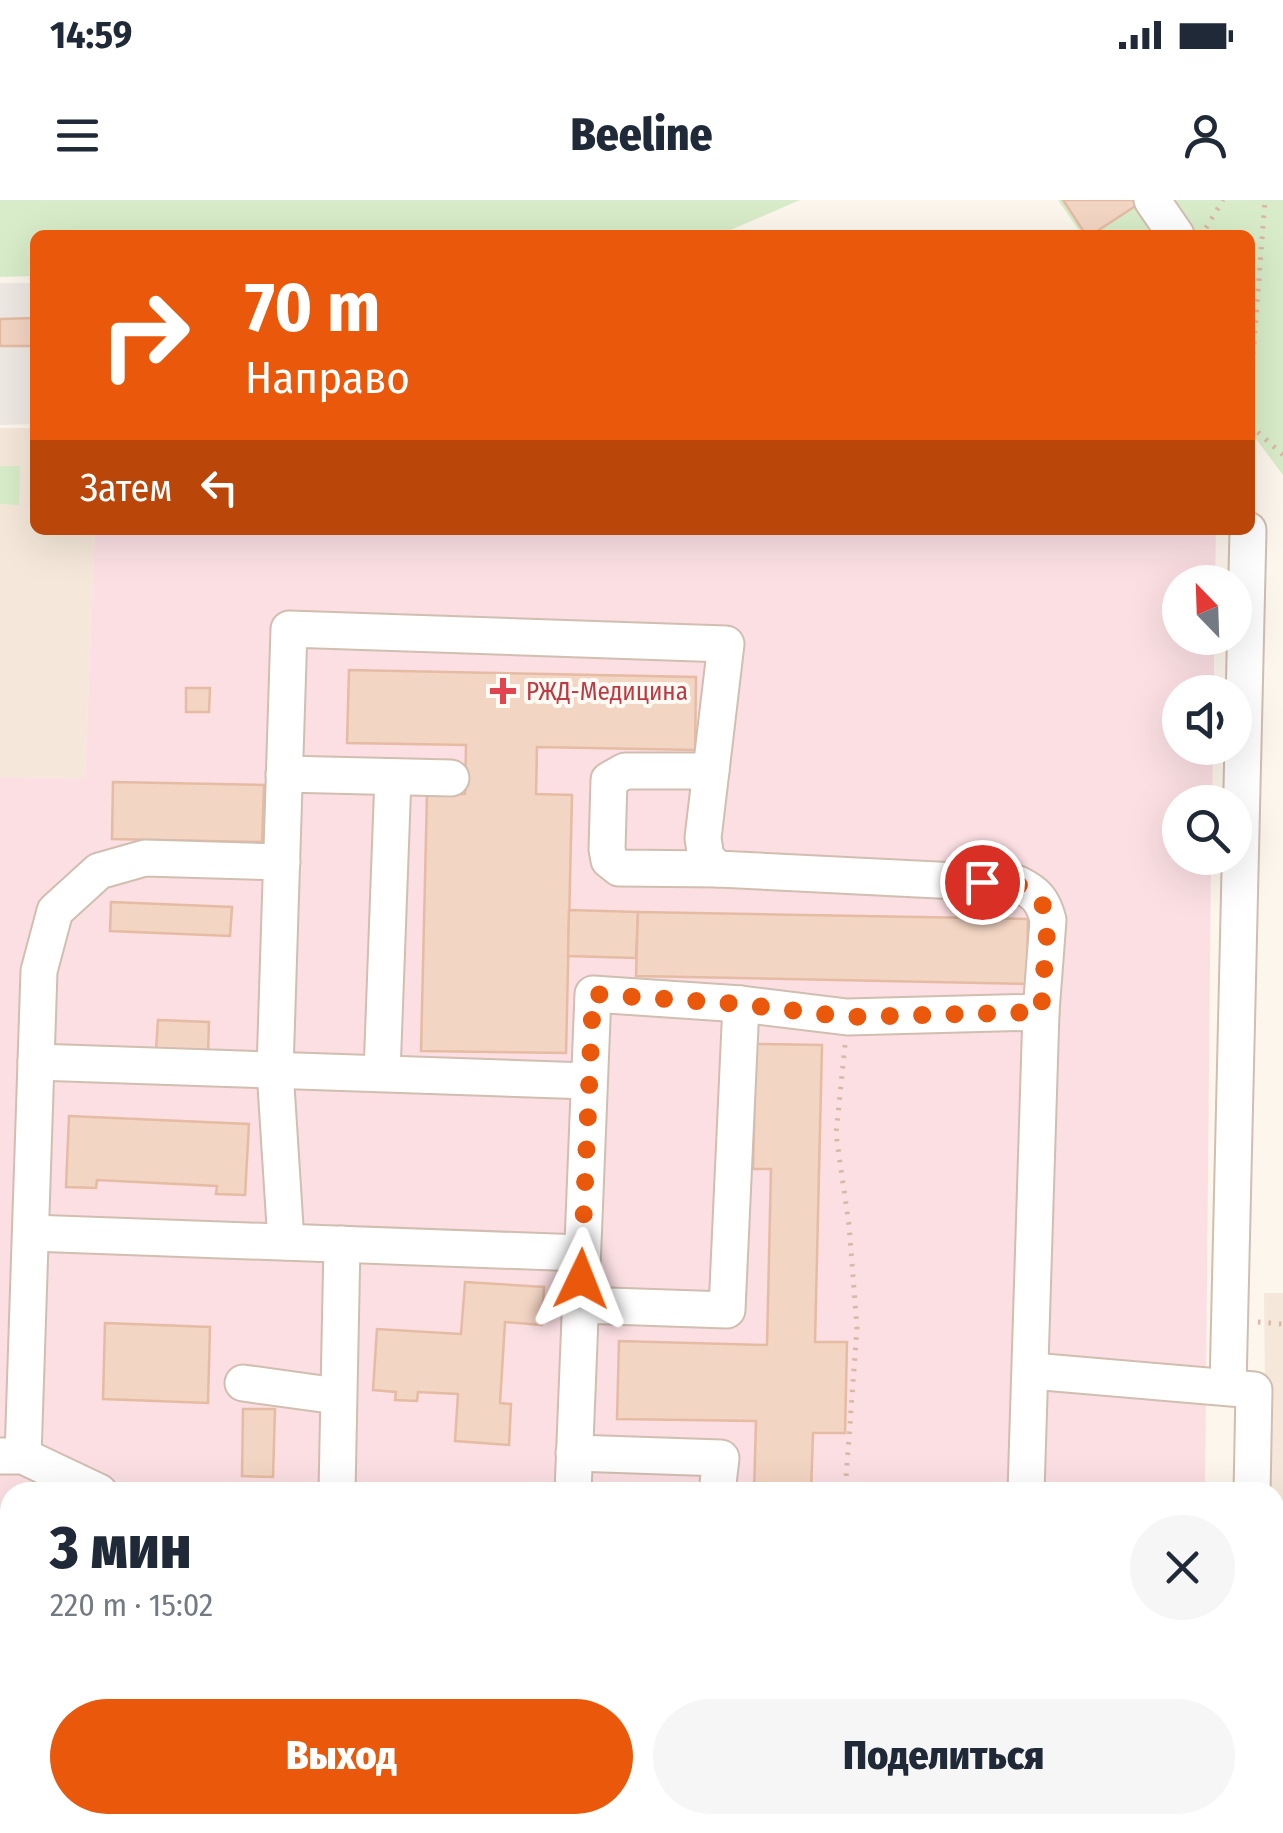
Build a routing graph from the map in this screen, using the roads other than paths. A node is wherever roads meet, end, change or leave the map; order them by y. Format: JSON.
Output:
{"nodes":[{"id":1,"x":1152,"y":200,"type":"edge"},
{"id":2,"x":1173,"y":230,"type":"edge"},
{"id":3,"x":1248,"y":535,"type":"edge"},
{"id":4,"x":711,"y":771,"type":"junction"},
{"id":5,"x":284,"y":774,"type":"junction"},
{"id":6,"x":393,"y":777,"type":"junction"},
{"id":7,"x":451,"y":778,"type":"dead end"},
{"id":8,"x":282,"y":862,"type":"junction"},
{"id":9,"x":718,"y":869,"type":"junction"},
{"id":10,"x":740,"y":1004,"type":"junction"},
{"id":11,"x":1041,"y":1012,"type":"junction"},
{"id":12,"x":36,"y":1062,"type":"junction"},
{"id":13,"x":276,"y":1070,"type":"junction"},
{"id":14,"x":382,"y":1074,"type":"junction"},
{"id":15,"x":588,"y":1080,"type":"junction"},
{"id":16,"x":30,"y":1233,"type":"junction"},
{"id":17,"x":286,"y":1242,"type":"junction"},
{"id":18,"x":342,"y":1244,"type":"junction"},
{"id":19,"x":582,"y":1253,"type":"junction"},
{"id":20,"x":580,"y":1305,"type":"junction"},
{"id":21,"x":1032,"y":1371,"type":"junction"},
{"id":22,"x":242,"y":1383,"type":"dead end"},
{"id":23,"x":1228,"y":1387,"type":"junction"},
{"id":24,"x":337,"y":1396,"type":"junction"},
{"id":25,"x":574,"y":1453,"type":"junction"},
{"id":26,"x":12,"y":1456,"type":"edge"},
{"id":27,"x":75,"y":1482,"type":"edge"},
{"id":28,"x":337,"y":1482,"type":"edge"},
{"id":29,"x":573,"y":1482,"type":"edge"},
{"id":30,"x":718,"y":1482,"type":"edge"},
{"id":31,"x":1026,"y":1482,"type":"edge"},
{"id":32,"x":1252,"y":1482,"type":"edge"}],
"edges":[{"from":1,"to":2,"type":"lane"},
{"from":3,"to":23,"type":"lane"},
{"from":4,"to":5,"type":"lane"},
{"from":4,"to":9,"type":"lane"},
{"from":4,"to":9,"type":"lane"},
{"from":5,"to":6,"type":"lane"},
{"from":5,"to":8,"type":"lane"},
{"from":6,"to":7,"type":"lane"},
{"from":6,"to":14,"type":"lane"},
{"from":8,"to":12,"type":"lane"},
{"from":8,"to":13,"type":"lane"},
{"from":9,"to":11,"type":"lane"},
{"from":10,"to":11,"type":"lane"},
{"from":10,"to":15,"type":"lane"},
{"from":10,"to":20,"type":"lane"},
{"from":11,"to":21,"type":"lane"},
{"from":12,"to":13,"type":"lane"},
{"from":12,"to":16,"type":"lane"},
{"from":13,"to":14,"type":"lane"},
{"from":13,"to":17,"type":"lane"},
{"from":14,"to":15,"type":"lane"},
{"from":15,"to":19,"type":"lane"},
{"from":16,"to":17,"type":"lane"},
{"from":16,"to":26,"type":"lane"},
{"from":17,"to":18,"type":"lane"},
{"from":18,"to":19,"type":"lane"},
{"from":18,"to":24,"type":"lane"},
{"from":19,"to":20,"type":"lane"},
{"from":20,"to":25,"type":"lane"},
{"from":21,"to":23,"type":"lane"},
{"from":21,"to":31,"type":"lane"},
{"from":22,"to":24,"type":"lane"},
{"from":23,"to":32,"type":"lane"},
{"from":24,"to":28,"type":"lane"},
{"from":25,"to":29,"type":"lane"},
{"from":25,"to":30,"type":"lane"},
{"from":26,"to":27,"type":"lane"}]}
